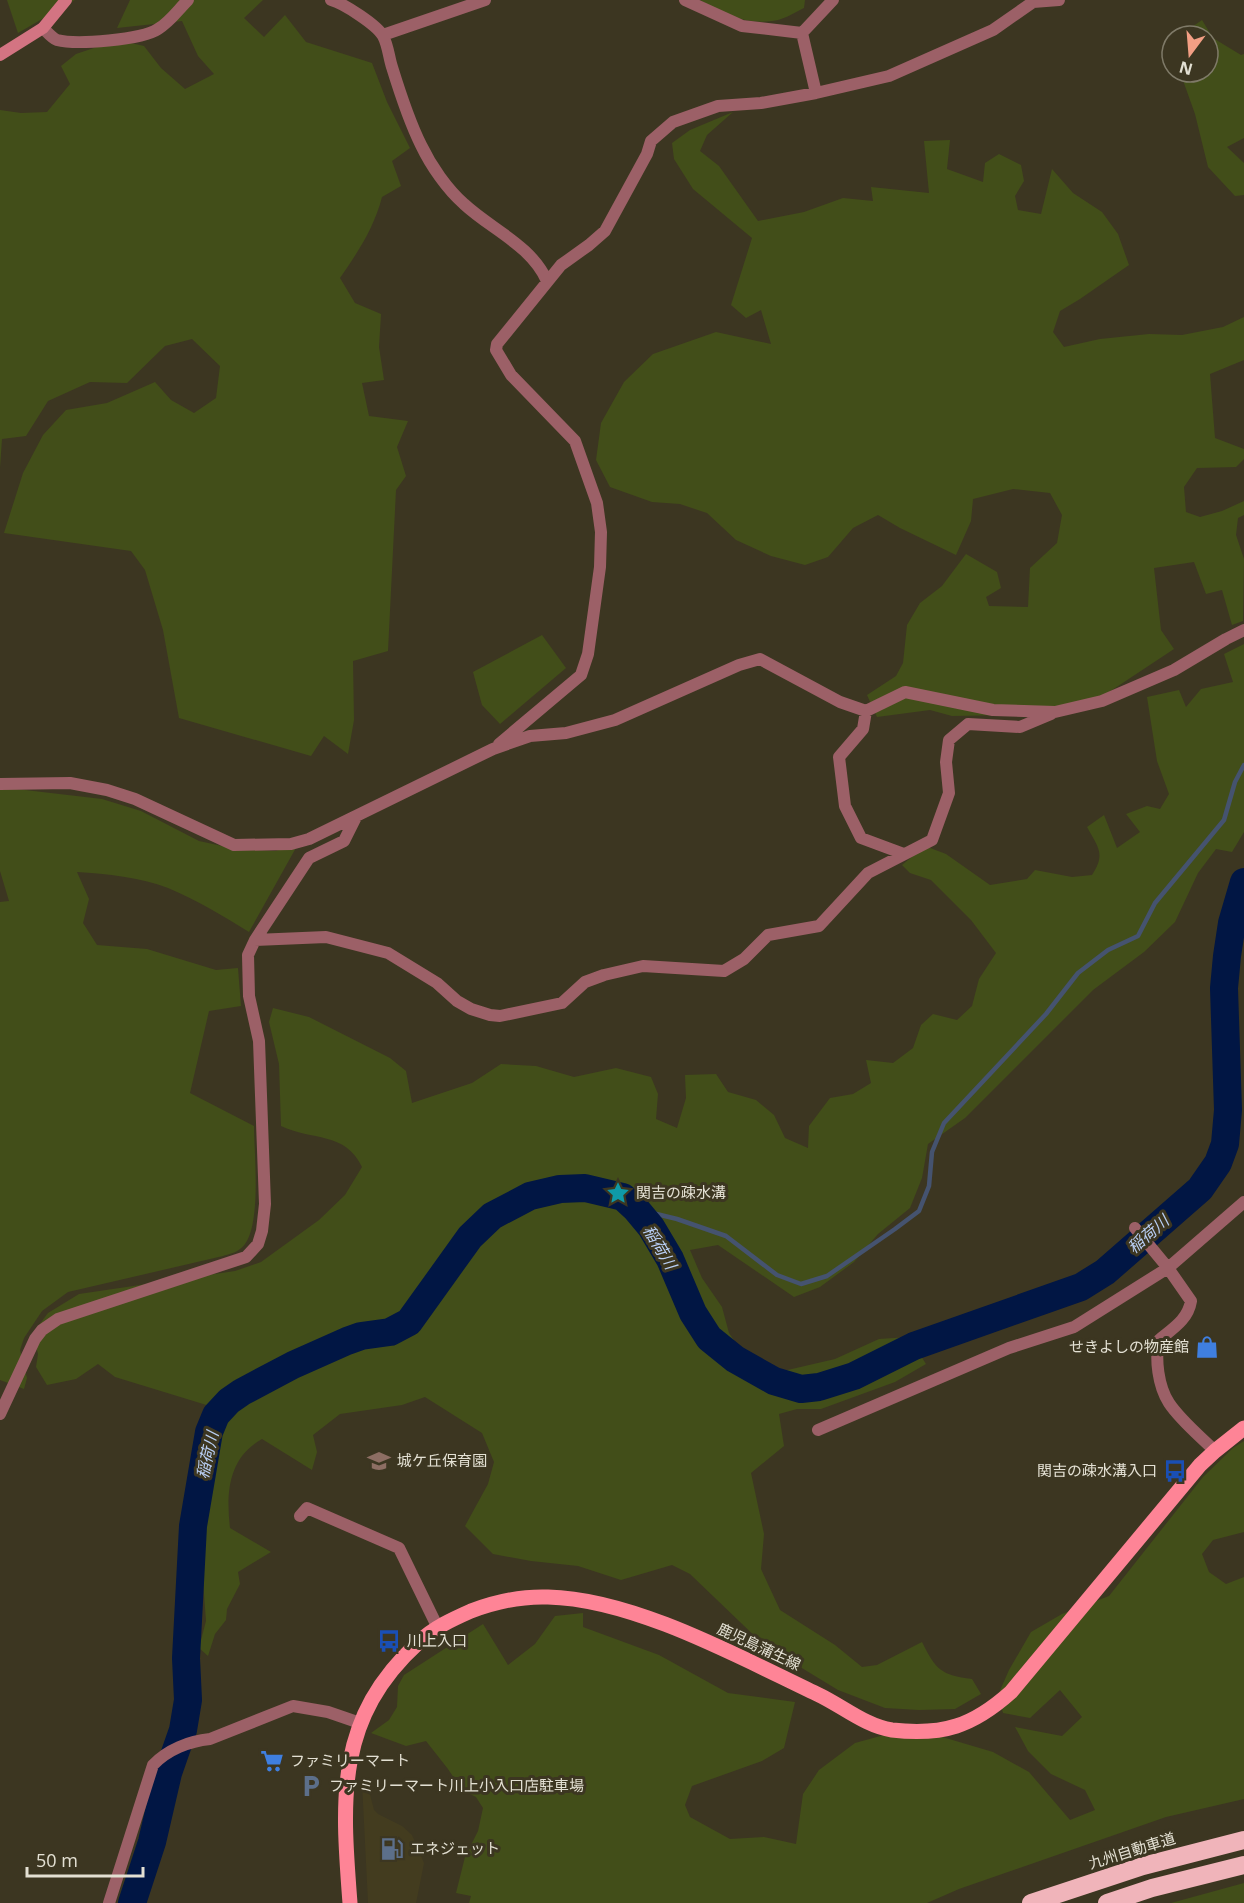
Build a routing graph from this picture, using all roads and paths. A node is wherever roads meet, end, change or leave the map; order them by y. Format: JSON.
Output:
{"nodes":[{"id":1,"x":66,"y":0,"type":"edge"},
{"id":2,"x":188,"y":0,"type":"edge"},
{"id":3,"x":331,"y":0,"type":"edge"},
{"id":4,"x":485,"y":0,"type":"edge"},
{"id":5,"x":686,"y":0,"type":"edge"},
{"id":6,"x":833,"y":0,"type":"edge"},
{"id":7,"x":1059,"y":0,"type":"edge"},
{"id":8,"x":43,"y":28,"type":"junction"},
{"id":9,"x":802,"y":33,"type":"junction"},
{"id":10,"x":383,"y":36,"type":"junction"},
{"id":11,"x":0,"y":55,"type":"edge"},
{"id":12,"x":816,"y":93,"type":"junction"},
{"id":13,"x":548,"y":281,"type":"junction"},
{"id":14,"x":1244,"y":630,"type":"edge"},
{"id":15,"x":866,"y":711,"type":"junction"},
{"id":16,"x":1058,"y":711,"type":"junction"},
{"id":17,"x":494,"y":749,"type":"junction"},
{"id":18,"x":0,"y":784,"type":"edge"},
{"id":19,"x":356,"y":817,"type":"junction"},
{"id":20,"x":904,"y":854,"type":"junction"},
{"id":21,"x":255,"y":940,"type":"junction"},
{"id":22,"x":1244,"y":1202,"type":"edge"},
{"id":23,"x":1135,"y":1228,"type":"dead end"},
{"id":24,"x":1168,"y":1268,"type":"junction"},
{"id":25,"x":0,"y":1414,"type":"edge"},
{"id":26,"x":1244,"y":1428,"type":"edge"},
{"id":27,"x":818,"y":1430,"type":"dead end"},
{"id":28,"x":1215,"y":1451,"type":"junction"},
{"id":29,"x":300,"y":1516,"type":"dead end"},
{"id":30,"x":438,"y":1628,"type":"junction"},
{"id":31,"x":360,"y":1723,"type":"junction"},
{"id":32,"x":1244,"y":1839,"type":"edge"},
{"id":33,"x":1244,"y":1865,"type":"edge"},
{"id":34,"x":109,"y":1903,"type":"edge"},
{"id":35,"x":350,"y":1903,"type":"edge"},
{"id":36,"x":1031,"y":1903,"type":"edge"},
{"id":37,"x":1107,"y":1903,"type":"edge"}],
"edges":[{"from":1,"to":8,"type":"main road"},
{"from":2,"to":8,"type":"street"},
{"from":3,"to":10,"type":"street"},
{"from":4,"to":10,"type":"street"},
{"from":5,"to":9,"type":"street"},
{"from":6,"to":9,"type":"street"},
{"from":7,"to":12,"type":"street"},
{"from":8,"to":11,"type":"main road"},
{"from":9,"to":12,"type":"street"},
{"from":10,"to":13,"type":"street"},
{"from":12,"to":13,"type":"street"},
{"from":13,"to":17,"type":"street"},
{"from":14,"to":16,"type":"street"},
{"from":15,"to":16,"type":"street"},
{"from":15,"to":17,"type":"street"},
{"from":15,"to":20,"type":"street"},
{"from":16,"to":20,"type":"street"},
{"from":17,"to":19,"type":"street"},
{"from":18,"to":19,"type":"street"},
{"from":19,"to":21,"type":"street"},
{"from":20,"to":21,"type":"street"},
{"from":21,"to":25,"type":"street"},
{"from":22,"to":24,"type":"street"},
{"from":23,"to":24,"type":"street"},
{"from":24,"to":27,"type":"street"},
{"from":24,"to":28,"type":"street"},
{"from":26,"to":28,"type":"main road","name":"鹿児島蒲生線"},
{"from":28,"to":30,"type":"main road","name":"鹿児島蒲生線"},
{"from":29,"to":30,"type":"street"},
{"from":30,"to":31,"type":"main road","name":"鹿児島蒲生線"},
{"from":31,"to":34,"type":"street"},
{"from":31,"to":35,"type":"main road","name":"鹿児島蒲生線"},
{"from":32,"to":36,"type":"highway","name":"九州自動車道"},
{"from":33,"to":37,"type":"highway"}]}
